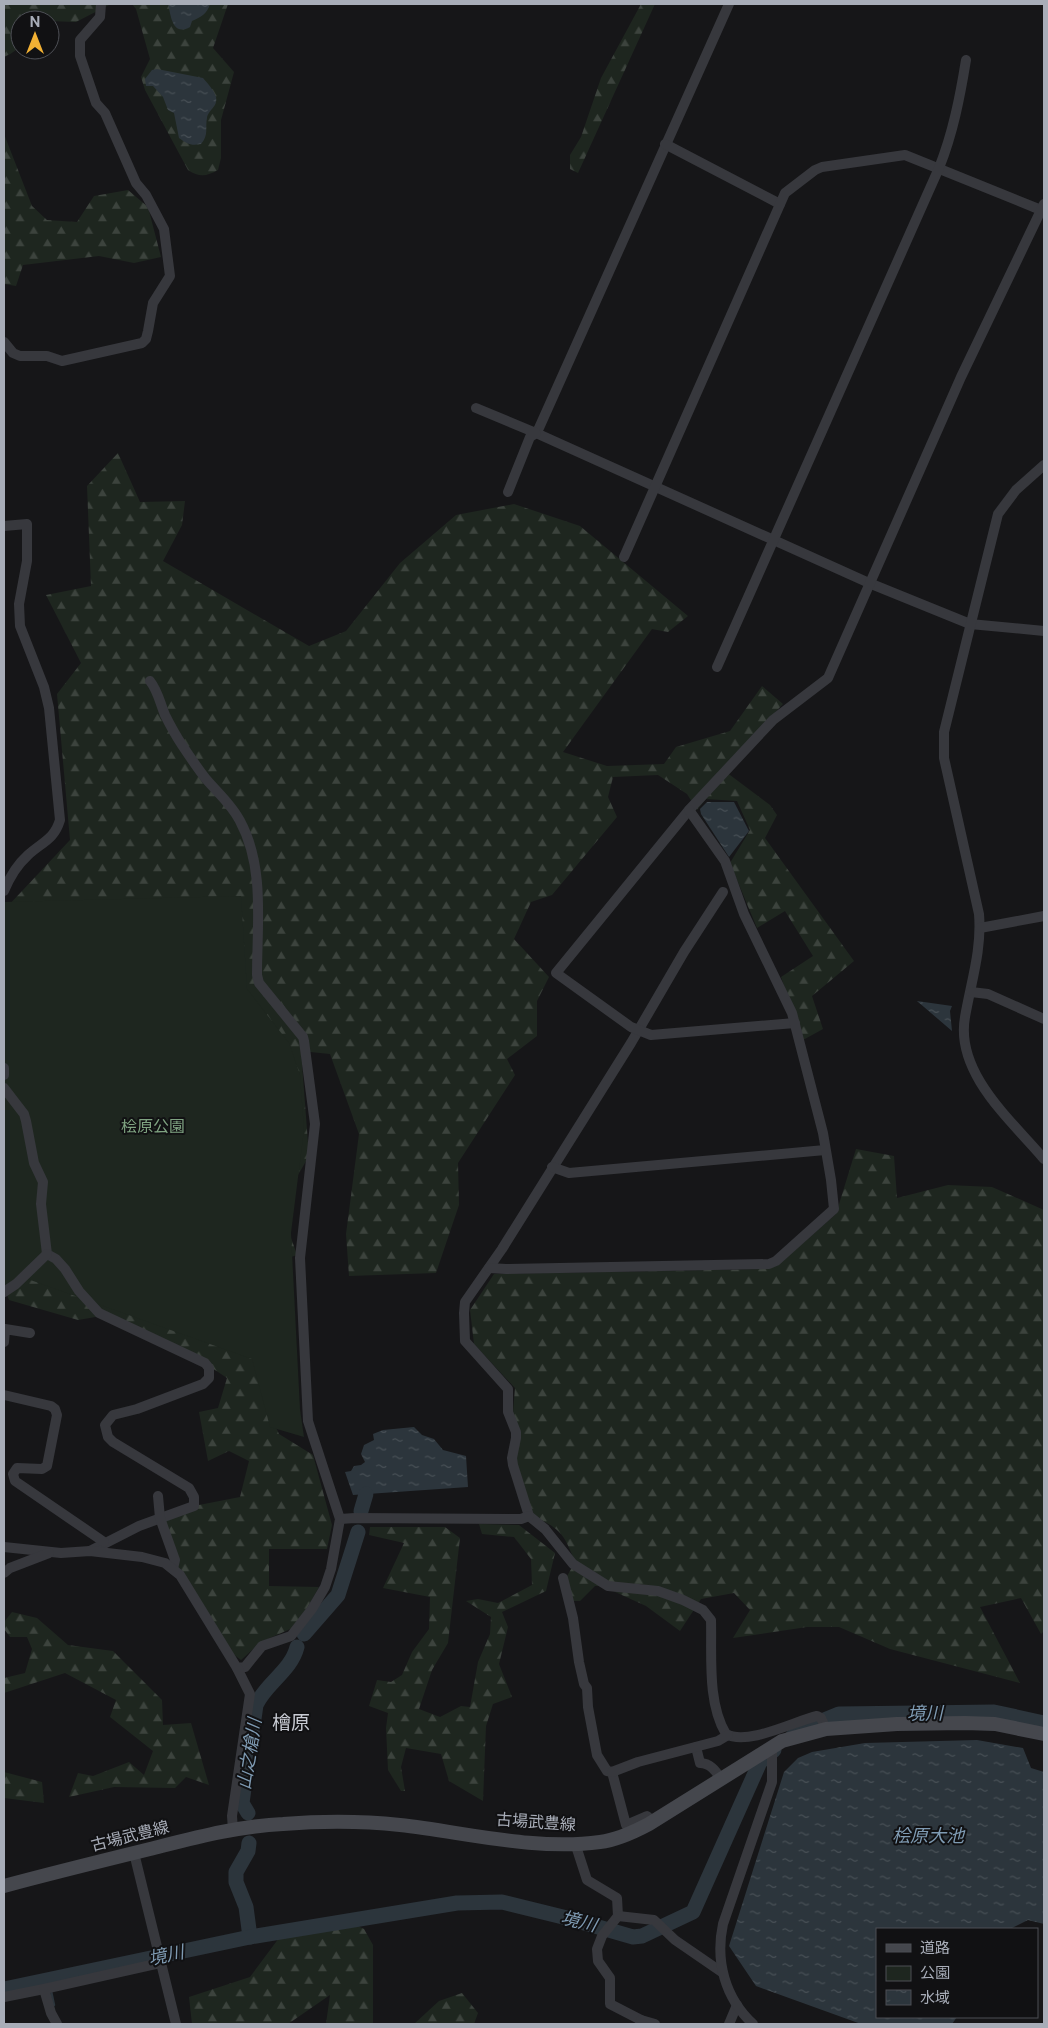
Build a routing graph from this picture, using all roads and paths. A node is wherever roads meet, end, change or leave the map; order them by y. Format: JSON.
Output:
{"nodes":[{"id":1,"x":101,"y":4,"type":"edge"},
{"id":2,"x":729,"y":4,"type":"edge"},
{"id":3,"x":966,"y":60,"type":"dead end"},
{"id":4,"x":665,"y":144,"type":"junction"},
{"id":5,"x":939,"y":168,"type":"junction"},
{"id":6,"x":780,"y":204,"type":"junction"},
{"id":7,"x":1043,"y":207,"type":"edge"},
{"id":8,"x":4,"y":342,"type":"edge"},
{"id":9,"x":476,"y":408,"type":"dead end"},
{"id":10,"x":536,"y":433,"type":"junction"},
{"id":11,"x":1044,"y":465,"type":"edge"},
{"id":12,"x":655,"y":487,"type":"junction"},
{"id":13,"x":508,"y":492,"type":"dead end"},
{"id":14,"x":4,"y":526,"type":"edge"},
{"id":15,"x":773,"y":540,"type":"junction"},
{"id":16,"x":624,"y":557,"type":"dead end"},
{"id":17,"x":869,"y":583,"type":"junction"},
{"id":18,"x":970,"y":624,"type":"junction"},
{"id":19,"x":1044,"y":631,"type":"edge"},
{"id":20,"x":717,"y":668,"type":"dead end"},
{"id":21,"x":150,"y":680,"type":"dead end"},
{"id":22,"x":689,"y":810,"type":"junction"},
{"id":23,"x":4,"y":890,"type":"edge"},
{"id":24,"x":723,"y":892,"type":"dead end"},
{"id":25,"x":1044,"y":916,"type":"edge"},
{"id":26,"x":980,"y":928,"type":"junction"},
{"id":27,"x":971,"y":992,"type":"junction"},
{"id":28,"x":1044,"y":1019,"type":"edge"},
{"id":29,"x":795,"y":1023,"type":"junction"},
{"id":30,"x":638,"y":1029,"type":"junction"},
{"id":31,"x":4,"y":1068,"type":"edge"},
{"id":32,"x":4,"y":1075,"type":"edge"},
{"id":33,"x":4,"y":1088,"type":"edge"},
{"id":34,"x":825,"y":1150,"type":"junction"},
{"id":35,"x":1044,"y":1159,"type":"edge"},
{"id":36,"x":552,"y":1167,"type":"junction"},
{"id":37,"x":47,"y":1254,"type":"junction"},
{"id":38,"x":489,"y":1268,"type":"junction"},
{"id":39,"x":4,"y":1292,"type":"edge"},
{"id":40,"x":5,"y":1329,"type":"edge"},
{"id":41,"x":30,"y":1333,"type":"dead end"},
{"id":42,"x":4,"y":1342,"type":"edge"},
{"id":43,"x":4,"y":1395,"type":"edge"},
{"id":44,"x":158,"y":1496,"type":"dead end"},
{"id":45,"x":529,"y":1516,"type":"junction"},
{"id":46,"x":160,"y":1518,"type":"junction"},
{"id":47,"x":340,"y":1519,"type":"junction"},
{"id":48,"x":106,"y":1543,"type":"junction"},
{"id":49,"x":4,"y":1547,"type":"edge"},
{"id":50,"x":90,"y":1551,"type":"junction"},
{"id":51,"x":52,"y":1552,"type":"junction"},
{"id":52,"x":123,"y":1555,"type":"junction"},
{"id":53,"x":173,"y":1569,"type":"junction"},
{"id":54,"x":4,"y":1573,"type":"edge"},
{"id":55,"x":563,"y":1578,"type":"dead end"},
{"id":56,"x":237,"y":1668,"type":"junction"},
{"id":57,"x":826,"y":1729,"type":"junction"},
{"id":58,"x":1044,"y":1734,"type":"edge"},
{"id":59,"x":728,"y":1735,"type":"junction"},
{"id":60,"x":696,"y":1747,"type":"junction"},
{"id":61,"x":772,"y":1748,"type":"junction"},
{"id":62,"x":612,"y":1772,"type":"junction"},
{"id":63,"x":721,"y":1779,"type":"junction"},
{"id":64,"x":653,"y":1822,"type":"junction"},
{"id":65,"x":233,"y":1830,"type":"junction"},
{"id":66,"x":575,"y":1844,"type":"junction"},
{"id":67,"x":134,"y":1853,"type":"junction"},
{"id":68,"x":4,"y":1886,"type":"edge"},
{"id":69,"x":618,"y":1916,"type":"junction"},
{"id":70,"x":160,"y":1963,"type":"junction"},
{"id":71,"x":724,"y":1973,"type":"junction"},
{"id":72,"x":44,"y":1989,"type":"junction"},
{"id":73,"x":4,"y":1997,"type":"edge"},
{"id":74,"x":737,"y":2006,"type":"junction"},
{"id":75,"x":640,"y":2022,"type":"edge"},
{"id":76,"x":57,"y":2024,"type":"edge"},
{"id":77,"x":176,"y":2024,"type":"edge"},
{"id":78,"x":655,"y":2024,"type":"edge"},
{"id":79,"x":729,"y":2024,"type":"edge"},
{"id":80,"x":753,"y":2024,"type":"edge"}],
"edges":[{"from":1,"to":8,"type":"street"},
{"from":2,"to":4,"type":"street"},
{"from":3,"to":5,"type":"street"},
{"from":4,"to":6,"type":"street"},
{"from":4,"to":10,"type":"street"},
{"from":5,"to":6,"type":"street"},
{"from":5,"to":7,"type":"street"},
{"from":5,"to":15,"type":"street"},
{"from":6,"to":12,"type":"street"},
{"from":7,"to":17,"type":"street"},
{"from":9,"to":10,"type":"street"},
{"from":10,"to":12,"type":"street"},
{"from":10,"to":13,"type":"street"},
{"from":11,"to":18,"type":"street"},
{"from":12,"to":15,"type":"street"},
{"from":12,"to":16,"type":"street"},
{"from":14,"to":23,"type":"street"},
{"from":15,"to":17,"type":"street"},
{"from":15,"to":20,"type":"street"},
{"from":17,"to":18,"type":"street"},
{"from":17,"to":22,"type":"street"},
{"from":18,"to":19,"type":"street"},
{"from":18,"to":26,"type":"street"},
{"from":21,"to":47,"type":"street"},
{"from":22,"to":29,"type":"street"},
{"from":22,"to":30,"type":"street"},
{"from":24,"to":30,"type":"street"},
{"from":25,"to":26,"type":"street"},
{"from":26,"to":27,"type":"street"},
{"from":27,"to":28,"type":"street"},
{"from":27,"to":35,"type":"street"},
{"from":29,"to":30,"type":"street"},
{"from":29,"to":34,"type":"street"},
{"from":30,"to":36,"type":"street"},
{"from":31,"to":32,"type":"street"},
{"from":33,"to":37,"type":"street"},
{"from":34,"to":36,"type":"street"},
{"from":34,"to":38,"type":"street"},
{"from":36,"to":38,"type":"street"},
{"from":37,"to":39,"type":"street"},
{"from":37,"to":46,"type":"street"},
{"from":38,"to":45,"type":"street"},
{"from":40,"to":41,"type":"street"},
{"from":40,"to":42,"type":"street"},
{"from":43,"to":48,"type":"street"},
{"from":44,"to":46,"type":"street"},
{"from":45,"to":47,"type":"street"},
{"from":45,"to":59,"type":"street"},
{"from":46,"to":48,"type":"street"},
{"from":46,"to":53,"type":"street"},
{"from":47,"to":56,"type":"street"},
{"from":48,"to":50,"type":"street"},
{"from":48,"to":52,"type":"street"},
{"from":49,"to":51,"type":"street"},
{"from":50,"to":51,"type":"street"},
{"from":50,"to":52,"type":"street"},
{"from":51,"to":54,"type":"street"},
{"from":52,"to":53,"type":"street"},
{"from":53,"to":56,"type":"street"},
{"from":55,"to":62,"type":"street"},
{"from":56,"to":65,"type":"street"},
{"from":57,"to":58,"type":"main road","name":"古場武豊線"},
{"from":57,"to":59,"type":"street"},
{"from":57,"to":61,"type":"main road","name":"古場武豊線"},
{"from":59,"to":60,"type":"street"},
{"from":60,"to":62,"type":"street"},
{"from":60,"to":63,"type":"street"},
{"from":61,"to":63,"type":"main road","name":"古場武豊線"},
{"from":61,"to":71,"type":"street"},
{"from":62,"to":64,"type":"street"},
{"from":63,"to":64,"type":"main road","name":"古場武豊線"},
{"from":64,"to":66,"type":"main road","name":"古場武豊線"},
{"from":65,"to":66,"type":"main road","name":"古場武豊線"},
{"from":65,"to":67,"type":"main road","name":"古場武豊線"},
{"from":66,"to":69,"type":"street"},
{"from":67,"to":68,"type":"main road","name":"古場武豊線"},
{"from":67,"to":70,"type":"street"},
{"from":69,"to":71,"type":"street"},
{"from":69,"to":75,"type":"street"},
{"from":70,"to":72,"type":"street"},
{"from":70,"to":77,"type":"street"},
{"from":71,"to":74,"type":"street"},
{"from":72,"to":73,"type":"street"},
{"from":72,"to":76,"type":"street"},
{"from":74,"to":79,"type":"street"},
{"from":74,"to":80,"type":"street"},
{"from":75,"to":78,"type":"street"}]}
